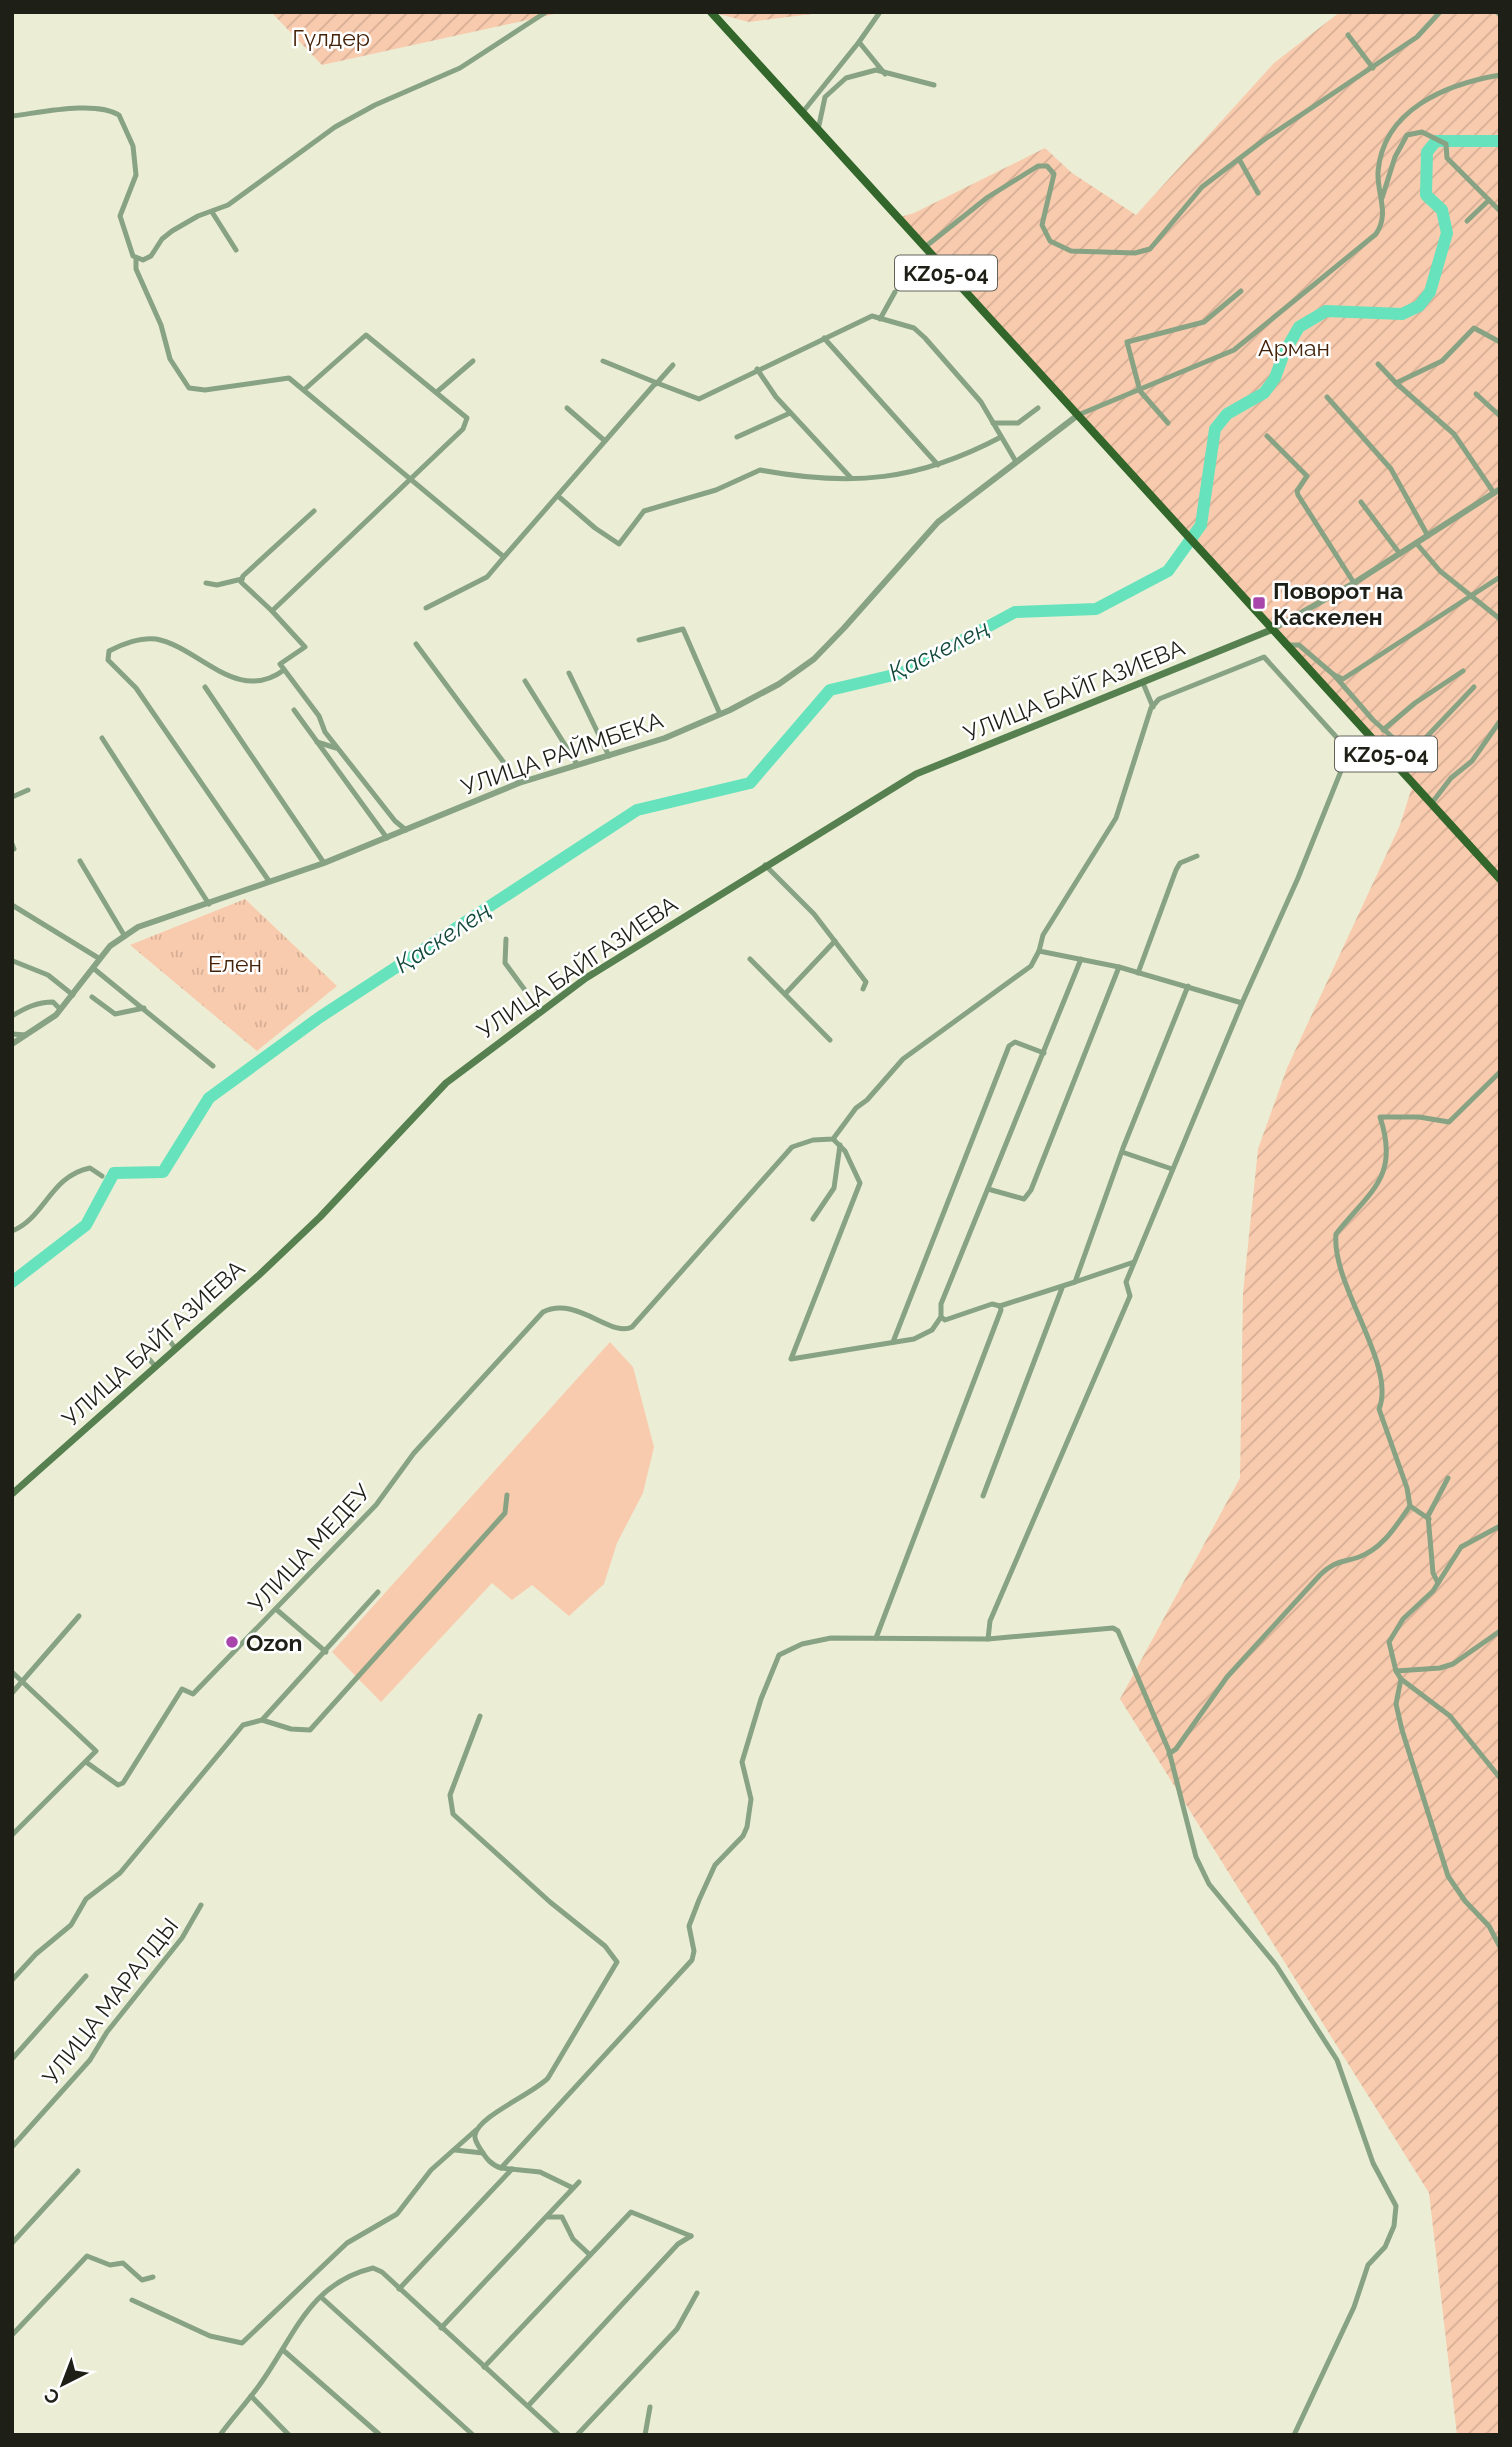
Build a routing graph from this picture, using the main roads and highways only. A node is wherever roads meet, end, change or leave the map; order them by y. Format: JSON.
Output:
{"nodes":[{"id":1,"x":711,"y":12,"type":"edge"},
{"id":2,"x":1271,"y":630,"type":"junction"},
{"id":3,"x":1500,"y":879,"type":"edge"},
{"id":4,"x":12,"y":1494,"type":"edge"}],
"edges":[{"from":1,"to":2,"type":"main road","number":"KZ05-04"},
{"from":2,"to":3,"type":"main road","number":"KZ05-04"},
{"from":2,"to":4,"type":"main road","name":"УЛИЦА БАЙГАЗИЕВА"}]}
